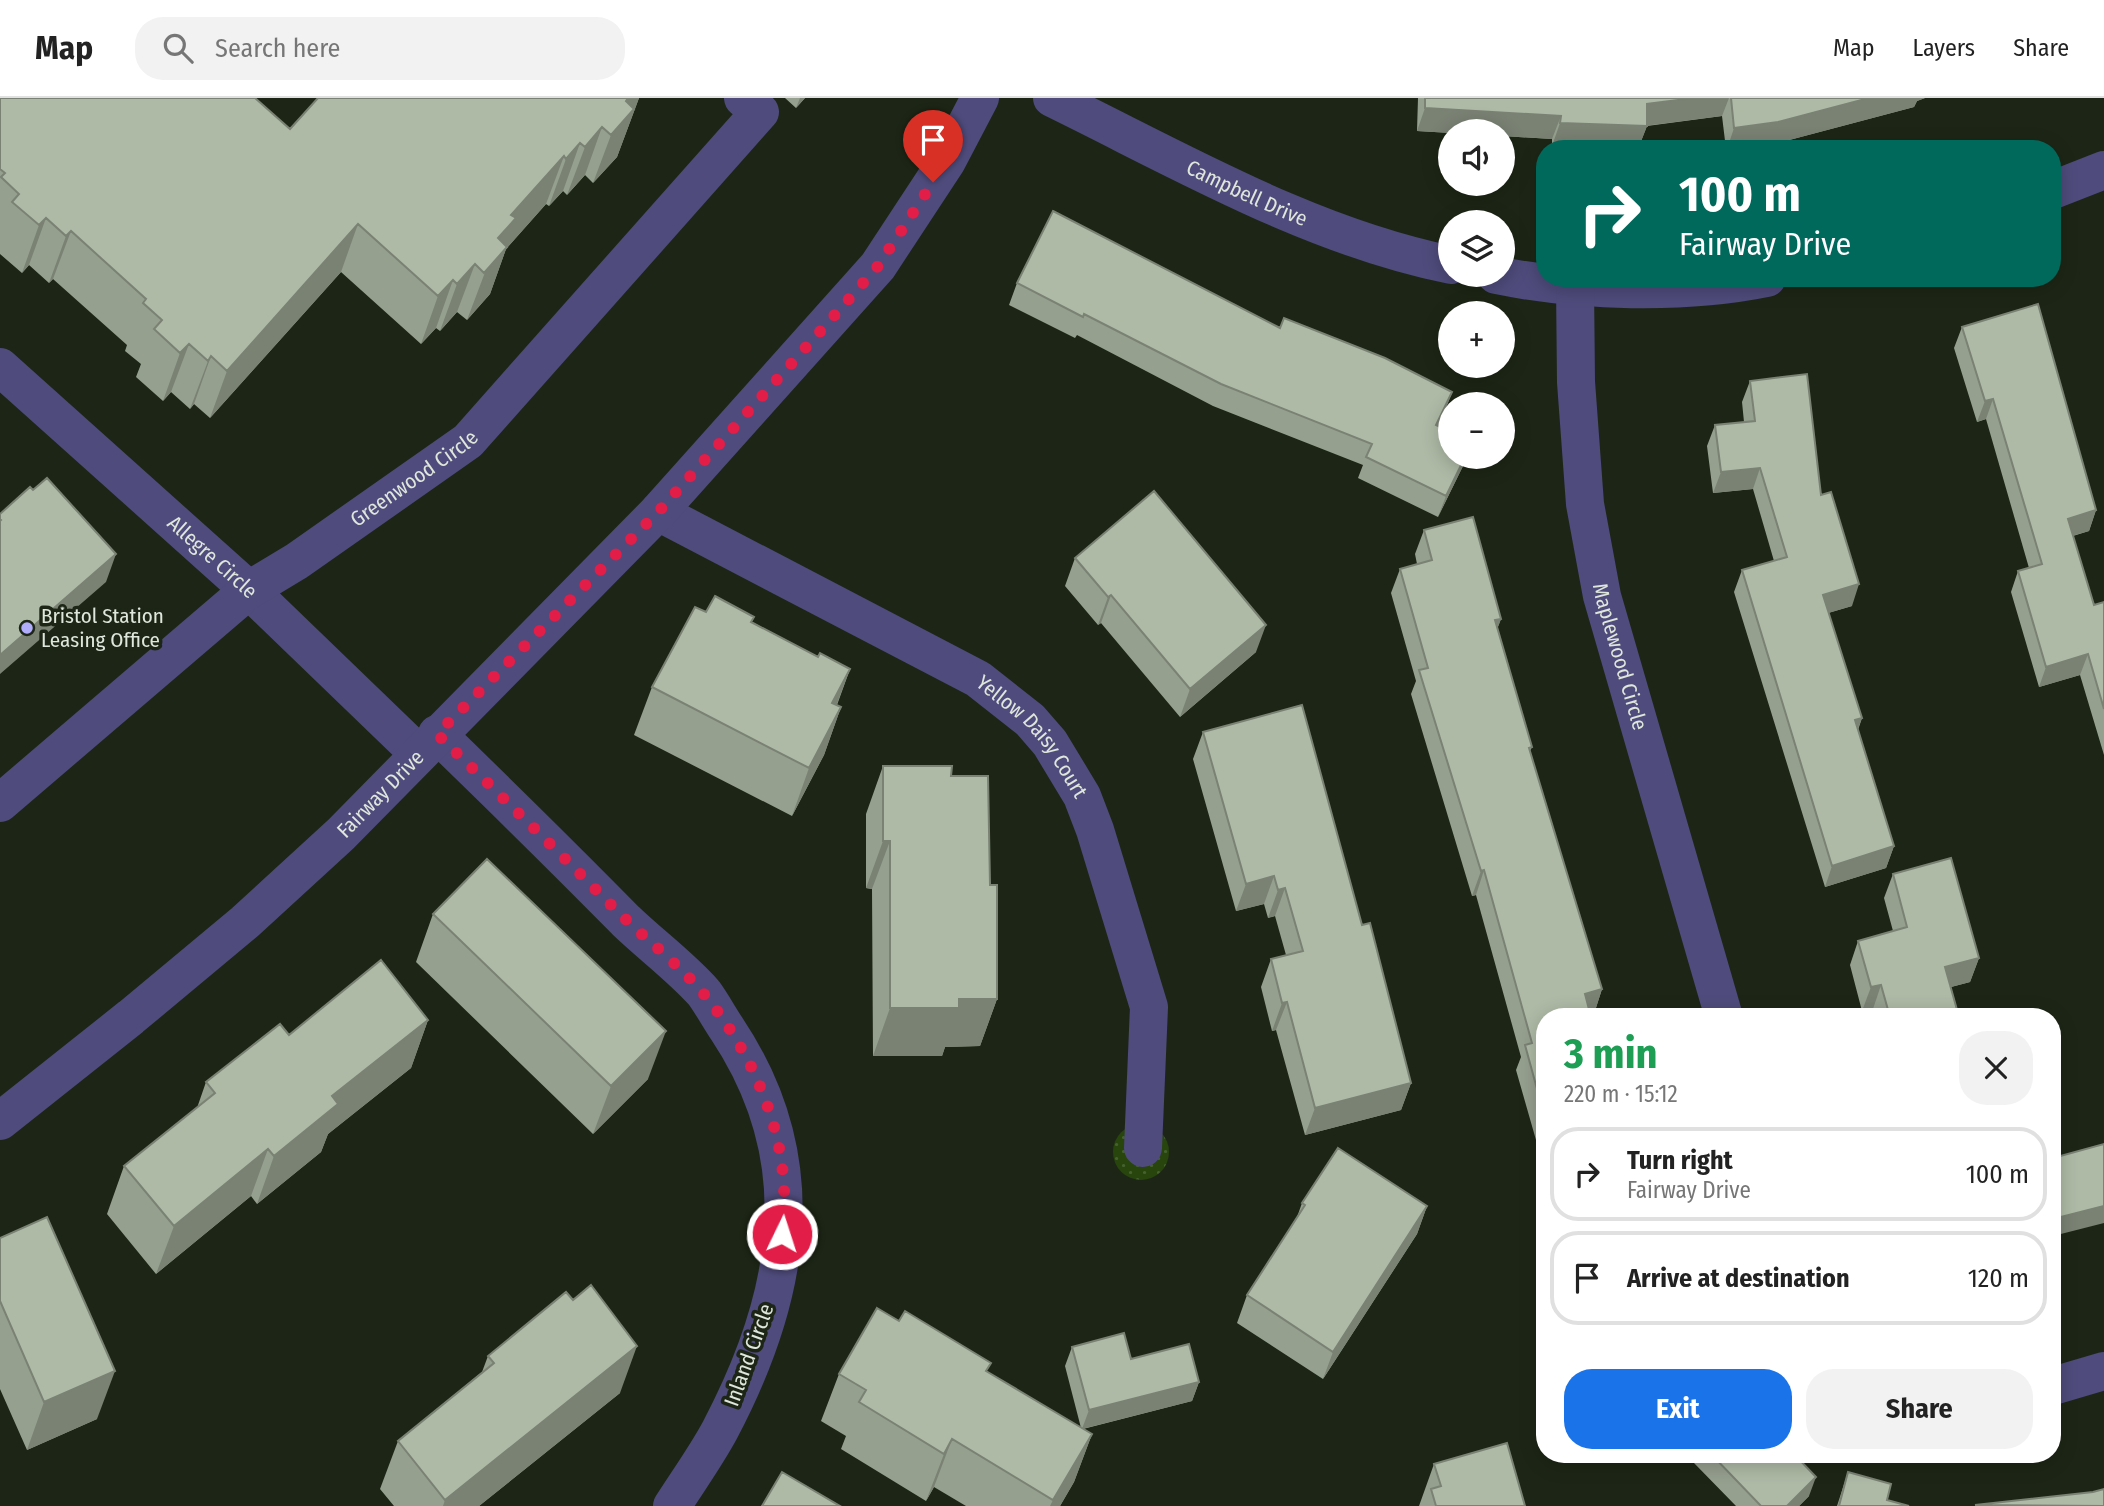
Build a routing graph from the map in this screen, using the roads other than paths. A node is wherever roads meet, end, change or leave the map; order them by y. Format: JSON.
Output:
{"nodes":[{"id":1,"x":743,"y":98,"type":"edge"},
{"id":2,"x":980,"y":98,"type":"edge"},
{"id":3,"x":1052,"y":98,"type":"edge"},
{"id":4,"x":2101,"y":178,"type":"edge"},
{"id":5,"x":2061,"y":188,"type":"edge"},
{"id":6,"x":1438,"y":262,"type":"edge"},
{"id":7,"x":1515,"y":279,"type":"edge"},
{"id":8,"x":1536,"y":282,"type":"edge"},
{"id":9,"x":1575,"y":287,"type":"edge"},
{"id":10,"x":1637,"y":287,"type":"edge"},
{"id":11,"x":1678,"y":287,"type":"edge"},
{"id":12,"x":0,"y":367,"type":"edge"},
{"id":13,"x":658,"y":512,"type":"junction"},
{"id":14,"x":249,"y":590,"type":"junction"},
{"id":15,"x":428,"y":744,"type":"junction"},
{"id":16,"x":0,"y":803,"type":"edge"},
{"id":17,"x":1721,"y":1008,"type":"edge"},
{"id":18,"x":0,"y":1121,"type":"edge"},
{"id":19,"x":1143,"y":1148,"type":"dead end"},
{"id":20,"x":2104,"y":1371,"type":"edge"},
{"id":21,"x":2061,"y":1383,"type":"edge"},
{"id":22,"x":672,"y":1506,"type":"edge"}],
"edges":[{"from":1,"to":14,"type":"street","name":"Greenwood Circle"},
{"from":2,"to":13,"type":"street","name":"Fairway Drive"},
{"from":3,"to":6,"type":"street","name":"Campbell Drive"},
{"from":4,"to":5,"type":"street"},
{"from":7,"to":8,"type":"street"},
{"from":9,"to":17,"type":"street","name":"Maplewood Circle"},
{"from":10,"to":11,"type":"street"},
{"from":12,"to":14,"type":"street","name":"Allegre Circle"},
{"from":13,"to":15,"type":"street","name":"Fairway Drive"},
{"from":13,"to":19,"type":"street","name":"Yellow Daisy Court"},
{"from":14,"to":15,"type":"street","name":"Allegre Circle"},
{"from":14,"to":16,"type":"street","name":"Greenwood Circle"},
{"from":15,"to":18,"type":"street","name":"Fairway Drive"},
{"from":15,"to":22,"type":"street","name":"Inland Circle"},
{"from":20,"to":21,"type":"street"}]}
